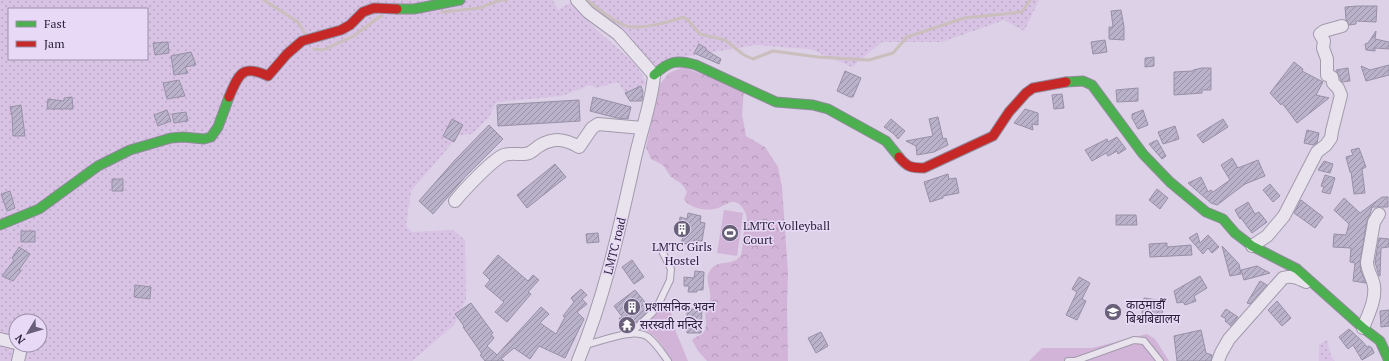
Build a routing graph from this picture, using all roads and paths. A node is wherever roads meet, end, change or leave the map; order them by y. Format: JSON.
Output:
{"nodes":[{"id":1,"x":460,"y":0,"type":"edge"},
{"id":2,"x":577,"y":0,"type":"edge"},
{"id":3,"x":1342,"y":26,"type":"dead end"},
{"id":4,"x":654,"y":75,"type":"junction"},
{"id":5,"x":642,"y":128,"type":"junction"},
{"id":6,"x":455,"y":201,"type":"dead end"},
{"id":7,"x":1379,"y":214,"type":"dead end"},
{"id":8,"x":0,"y":225,"type":"edge"},
{"id":9,"x":1252,"y":246,"type":"junction"},
{"id":10,"x":663,"y":253,"type":"dead end"},
{"id":11,"x":1321,"y":289,"type":"junction"},
{"id":12,"x":1363,"y":328,"type":"junction"},
{"id":13,"x":630,"y":334,"type":"junction"},
{"id":14,"x":584,"y":345,"type":"junction"},
{"id":15,"x":578,"y":361,"type":"edge"},
{"id":16,"x":668,"y":361,"type":"edge"},
{"id":17,"x":1068,"y":361,"type":"edge"},
{"id":18,"x":1076,"y":361,"type":"edge"},
{"id":19,"x":1160,"y":361,"type":"edge"},
{"id":20,"x":1218,"y":361,"type":"edge"},
{"id":21,"x":1389,"y":361,"type":"edge"}],
"edges":[{"from":1,"to":8,"type":"street"},
{"from":2,"to":4,"type":"street"},
{"from":3,"to":9,"type":"street"},
{"from":4,"to":5,"type":"street","name":"LMTC road"},
{"from":4,"to":9,"type":"street"},
{"from":5,"to":6,"type":"street"},
{"from":5,"to":14,"type":"street","name":"LMTC road"},
{"from":7,"to":12,"type":"street"},
{"from":9,"to":11,"type":"street"},
{"from":10,"to":13,"type":"lane"},
{"from":11,"to":12,"type":"street"},
{"from":11,"to":20,"type":"street"},
{"from":12,"to":21,"type":"street"},
{"from":13,"to":14,"type":"lane"},
{"from":13,"to":16,"type":"lane"},
{"from":14,"to":15,"type":"street","name":"LMTC road"},
{"from":17,"to":18,"type":"lane"},
{"from":18,"to":19,"type":"lane"}]}
